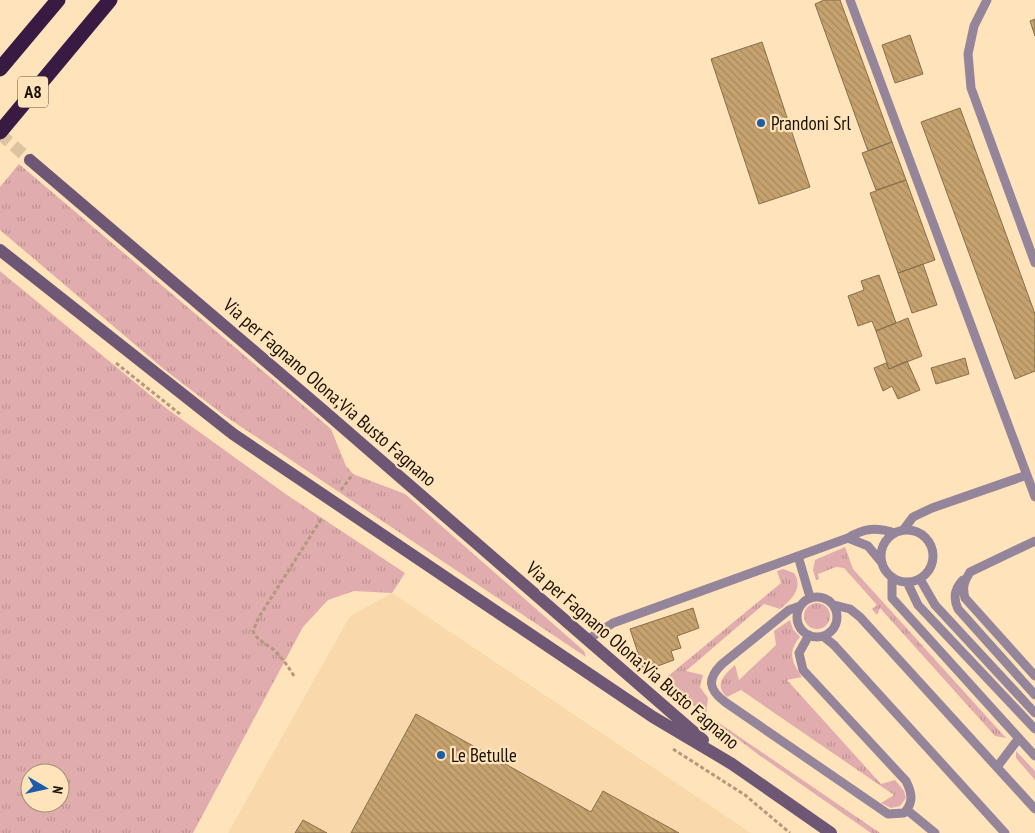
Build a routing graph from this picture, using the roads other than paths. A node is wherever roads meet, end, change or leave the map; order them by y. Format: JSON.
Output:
{"nodes":[{"id":1,"x":53,"y":0,"type":"edge"},
{"id":2,"x":58,"y":0,"type":"edge"},
{"id":3,"x":110,"y":0,"type":"edge"},
{"id":4,"x":122,"y":0,"type":"edge"},
{"id":5,"x":850,"y":0,"type":"edge"},
{"id":6,"x":987,"y":0,"type":"edge"},
{"id":7,"x":34,"y":28,"type":"junction"},
{"id":8,"x":67,"y":52,"type":"junction"},
{"id":9,"x":0,"y":69,"type":"edge"},
{"id":10,"x":0,"y":132,"type":"edge"},
{"id":11,"x":30,"y":160,"type":"tunnel mouth"},
{"id":12,"x":0,"y":250,"type":"edge"},
{"id":13,"x":1035,"y":263,"type":"edge"},
{"id":14,"x":1027,"y":475,"type":"junction"},
{"id":15,"x":1035,"y":497,"type":"edge"},
{"id":16,"x":904,"y":529,"type":"junction"},
{"id":17,"x":894,"y":533,"type":"junction"},
{"id":18,"x":848,"y":538,"type":"junction"},
{"id":19,"x":1035,"y":541,"type":"edge"},
{"id":20,"x":798,"y":556,"type":"junction"},
{"id":21,"x":882,"y":563,"type":"junction"},
{"id":22,"x":970,"y":572,"type":"junction"},
{"id":23,"x":892,"y":577,"type":"junction"},
{"id":24,"x":920,"y":579,"type":"junction"},
{"id":25,"x":907,"y":582,"type":"junction"},
{"id":26,"x":810,"y":597,"type":"junction"},
{"id":27,"x":834,"y":605,"type":"junction"},
{"id":28,"x":800,"y":606,"type":"junction"},
{"id":29,"x":809,"y":635,"type":"junction"},
{"id":30,"x":823,"y":636,"type":"junction"},
{"id":31,"x":587,"y":640,"type":"junction"},
{"id":32,"x":1035,"y":676,"type":"edge"},
{"id":33,"x":1035,"y":695,"type":"edge"},
{"id":34,"x":1035,"y":713,"type":"edge"},
{"id":35,"x":1035,"y":729,"type":"edge"},
{"id":36,"x":1018,"y":738,"type":"junction"},
{"id":37,"x":1035,"y":756,"type":"edge"},
{"id":38,"x":732,"y":764,"type":"junction"},
{"id":39,"x":997,"y":767,"type":"junction"},
{"id":40,"x":1035,"y":808,"type":"edge"},
{"id":41,"x":907,"y":810,"type":"junction"},
{"id":42,"x":831,"y":833,"type":"edge"},
{"id":43,"x":935,"y":833,"type":"edge"},
{"id":44,"x":1004,"y":833,"type":"edge"}],
"edges":[{"from":1,"to":7,"type":"highway"},
{"from":2,"to":7,"type":"highway","number":"A8"},
{"from":3,"to":8,"type":"highway","number":"A8"},
{"from":4,"to":8,"type":"highway"},
{"from":5,"to":14,"type":"lane"},
{"from":6,"to":13,"type":"lane"},
{"from":7,"to":9,"type":"highway","number":"A8"},
{"from":8,"to":10,"type":"highway","number":"A8"},
{"from":11,"to":31,"type":"main road","name":"Via per Fagnano Olona;Via Busto Fagnano"},
{"from":12,"to":38,"type":"main road","name":"Via per Fagnano Olona;Via Busto Fagnano"},
{"from":14,"to":15,"type":"lane"},
{"from":14,"to":16,"type":"lane"},
{"from":16,"to":17,"type":"lane"},
{"from":16,"to":24,"type":"lane"},
{"from":17,"to":18,"type":"lane"},
{"from":17,"to":21,"type":"lane"},
{"from":18,"to":20,"type":"lane"},
{"from":18,"to":21,"type":"lane"},
{"from":19,"to":22,"type":"lane"},
{"from":20,"to":26,"type":"lane"},
{"from":20,"to":31,"type":"lane"},
{"from":21,"to":23,"type":"lane"},
{"from":22,"to":32,"type":"lane"},
{"from":22,"to":33,"type":"lane"},
{"from":23,"to":25,"type":"lane"},
{"from":23,"to":36,"type":"lane"},
{"from":24,"to":25,"type":"lane"},
{"from":24,"to":34,"type":"lane"},
{"from":25,"to":35,"type":"lane"},
{"from":26,"to":27,"type":"lane"},
{"from":26,"to":28,"type":"lane"},
{"from":27,"to":30,"type":"lane"},
{"from":27,"to":39,"type":"lane"},
{"from":28,"to":29,"type":"lane"},
{"from":28,"to":41,"type":"lane"},
{"from":29,"to":30,"type":"lane"},
{"from":29,"to":41,"type":"lane"},
{"from":30,"to":44,"type":"lane"},
{"from":31,"to":38,"type":"main road","name":"Via per Fagnano Olona;Via Busto Fagnano"},
{"from":36,"to":37,"type":"lane"},
{"from":36,"to":39,"type":"lane"},
{"from":38,"to":42,"type":"main road"},
{"from":39,"to":40,"type":"lane"},
{"from":41,"to":43,"type":"lane"}]}
